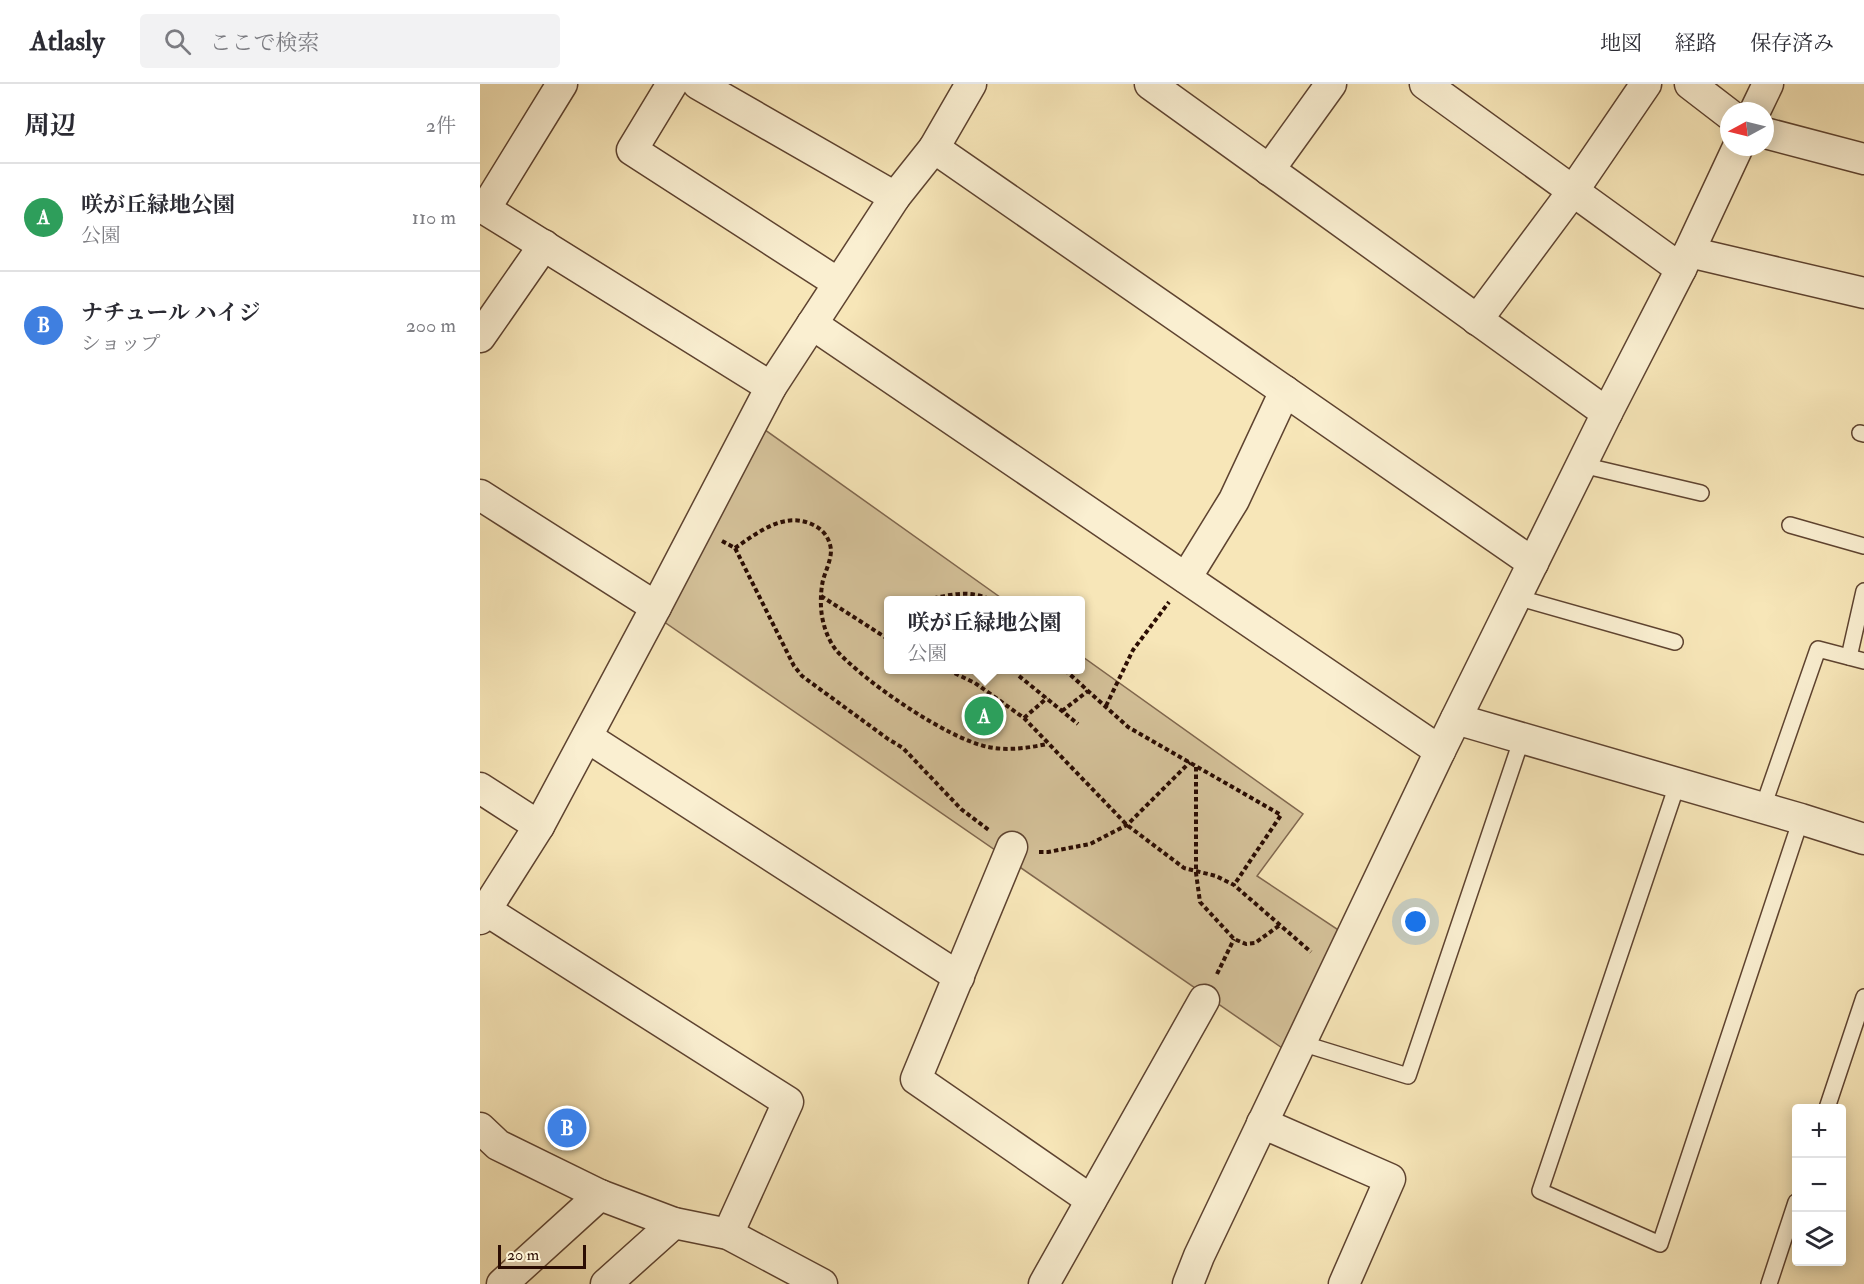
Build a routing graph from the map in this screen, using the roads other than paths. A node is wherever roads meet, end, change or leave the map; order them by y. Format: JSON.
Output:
{"nodes":[{"id":1,"x":562,"y":84,"type":"edge"},
{"id":2,"x":672,"y":84,"type":"edge"},
{"id":3,"x":698,"y":84,"type":"edge"},
{"id":4,"x":970,"y":84,"type":"edge"},
{"id":5,"x":1150,"y":84,"type":"edge"},
{"id":6,"x":1331,"y":84,"type":"edge"},
{"id":7,"x":1425,"y":84,"type":"edge"},
{"id":8,"x":1646,"y":84,"type":"edge"},
{"id":9,"x":1690,"y":84,"type":"edge"},
{"id":10,"x":1768,"y":84,"type":"edge"},
{"id":11,"x":1759,"y":102,"type":"edge"},
{"id":12,"x":1720,"y":107,"type":"edge"},
{"id":13,"x":1774,"y":134,"type":"edge"},
{"id":14,"x":934,"y":148,"type":"junction"},
{"id":15,"x":1734,"y":156,"type":"edge"},
{"id":16,"x":1864,"y":159,"type":"edge"},
{"id":17,"x":1269,"y":170,"type":"junction"},
{"id":18,"x":1573,"y":191,"type":"junction"},
{"id":19,"x":895,"y":197,"type":"junction"},
{"id":20,"x":482,"y":208,"type":"edge"},
{"id":21,"x":544,"y":245,"type":"junction"},
{"id":22,"x":1685,"y":261,"type":"junction"},
{"id":23,"x":838,"y":283,"type":"junction"},
{"id":24,"x":1864,"y":293,"type":"edge"},
{"id":25,"x":1477,"y":320,"type":"junction"},
{"id":26,"x":812,"y":324,"type":"junction"},
{"id":27,"x":480,"y":338,"type":"edge"},
{"id":28,"x":771,"y":387,"type":"junction"},
{"id":29,"x":1285,"y":391,"type":"junction"},
{"id":30,"x":1607,"y":413,"type":"junction"},
{"id":31,"x":1582,"y":465,"type":"junction"},
{"id":32,"x":1701,"y":493,"type":"dead end"},
{"id":33,"x":480,"y":495,"type":"edge"},
{"id":34,"x":1790,"y":525,"type":"dead end"},
{"id":35,"x":1864,"y":546,"type":"edge"},
{"id":36,"x":1533,"y":563,"type":"junction"},
{"id":37,"x":1186,"y":578,"type":"junction"},
{"id":38,"x":1864,"y":591,"type":"edge"},
{"id":39,"x":1516,"y":597,"type":"junction"},
{"id":40,"x":656,"y":607,"type":"junction"},
{"id":41,"x":1675,"y":642,"type":"dead end"},
{"id":42,"x":1849,"y":657,"type":"junction"},
{"id":43,"x":1864,"y":661,"type":"edge"},
{"id":44,"x":1456,"y":719,"type":"junction"},
{"id":45,"x":587,"y":737,"type":"junction"},
{"id":46,"x":1522,"y":738,"type":"junction"},
{"id":47,"x":1440,"y":751,"type":"junction"},
{"id":48,"x":1678,"y":782,"type":"junction"},
{"id":49,"x":480,"y":788,"type":"edge"},
{"id":50,"x":1763,"y":807,"type":"junction"},
{"id":51,"x":1801,"y":819,"type":"junction"},
{"id":52,"x":539,"y":826,"type":"junction"},
{"id":53,"x":1864,"y":839,"type":"edge"},
{"id":54,"x":1012,"y":848,"type":"road end"},
{"id":55,"x":483,"y":915,"type":"edge"},
{"id":56,"x":959,"y":977,"type":"junction"},
{"id":57,"x":1864,"y":997,"type":"edge"},
{"id":58,"x":1203,"y":1000,"type":"road end"},
{"id":59,"x":1301,"y":1043,"type":"junction"},
{"id":60,"x":1828,"y":1104,"type":"edge"},
{"id":61,"x":1262,"y":1123,"type":"junction"},
{"id":62,"x":486,"y":1144,"type":"edge"},
{"id":63,"x":600,"y":1195,"type":"junction"},
{"id":64,"x":1091,"y":1200,"type":"junction"},
{"id":65,"x":1794,"y":1212,"type":"edge"},
{"id":66,"x":674,"y":1223,"type":"junction"},
{"id":67,"x":728,"y":1234,"type":"junction"},
{"id":68,"x":502,"y":1284,"type":"edge"},
{"id":69,"x":606,"y":1284,"type":"edge"},
{"id":70,"x":822,"y":1284,"type":"edge"},
{"id":71,"x":1044,"y":1284,"type":"edge"},
{"id":72,"x":1188,"y":1284,"type":"edge"},
{"id":73,"x":1344,"y":1284,"type":"edge"},
{"id":74,"x":1769,"y":1284,"type":"edge"}],
"edges":[{"from":1,"to":20,"type":"street"},
{"from":2,"to":23,"type":"street"},
{"from":3,"to":19,"type":"street"},
{"from":4,"to":14,"type":"street"},
{"from":5,"to":17,"type":"street"},
{"from":6,"to":17,"type":"street"},
{"from":7,"to":18,"type":"street"},
{"from":8,"to":18,"type":"street"},
{"from":9,"to":12,"type":"street"},
{"from":10,"to":11,"type":"street"},
{"from":13,"to":16,"type":"street"},
{"from":14,"to":19,"type":"street"},
{"from":14,"to":29,"type":"street"},
{"from":15,"to":22,"type":"street"},
{"from":17,"to":25,"type":"street"},
{"from":18,"to":22,"type":"street"},
{"from":18,"to":25,"type":"street"},
{"from":19,"to":23,"type":"street"},
{"from":20,"to":21,"type":"street"},
{"from":21,"to":27,"type":"street"},
{"from":21,"to":28,"type":"street"},
{"from":22,"to":24,"type":"street"},
{"from":22,"to":30,"type":"street"},
{"from":23,"to":26,"type":"street"},
{"from":25,"to":30,"type":"street"},
{"from":26,"to":28,"type":"street"},
{"from":26,"to":37,"type":"street"},
{"from":28,"to":40,"type":"street"},
{"from":29,"to":36,"type":"street"},
{"from":29,"to":37,"type":"street"},
{"from":30,"to":31,"type":"street"},
{"from":31,"to":32,"type":"lane"},
{"from":31,"to":36,"type":"street"},
{"from":33,"to":40,"type":"street"},
{"from":34,"to":35,"type":"lane"},
{"from":36,"to":39,"type":"street"},
{"from":37,"to":47,"type":"street"},
{"from":38,"to":42,"type":"lane"},
{"from":39,"to":41,"type":"lane"},
{"from":39,"to":44,"type":"street"},
{"from":40,"to":45,"type":"street"},
{"from":42,"to":43,"type":"lane"},
{"from":42,"to":50,"type":"lane"},
{"from":44,"to":46,"type":"street"},
{"from":44,"to":47,"type":"street"},
{"from":45,"to":52,"type":"street"},
{"from":45,"to":56,"type":"street"},
{"from":46,"to":48,"type":"street"},
{"from":46,"to":59,"type":"lane"},
{"from":47,"to":59,"type":"street"},
{"from":48,"to":50,"type":"street"},
{"from":48,"to":51,"type":"lane"},
{"from":49,"to":52,"type":"street"},
{"from":50,"to":51,"type":"street"},
{"from":51,"to":53,"type":"street"},
{"from":52,"to":55,"type":"street"},
{"from":54,"to":56,"type":"street"},
{"from":55,"to":67,"type":"street"},
{"from":56,"to":64,"type":"street"},
{"from":57,"to":60,"type":"lane"},
{"from":58,"to":64,"type":"street"},
{"from":59,"to":61,"type":"street"},
{"from":61,"to":72,"type":"street"},
{"from":61,"to":73,"type":"street"},
{"from":62,"to":63,"type":"street"},
{"from":63,"to":66,"type":"street"},
{"from":63,"to":68,"type":"street"},
{"from":64,"to":71,"type":"street"},
{"from":65,"to":74,"type":"lane"},
{"from":66,"to":67,"type":"street"},
{"from":66,"to":69,"type":"street"},
{"from":67,"to":70,"type":"street"}]}
